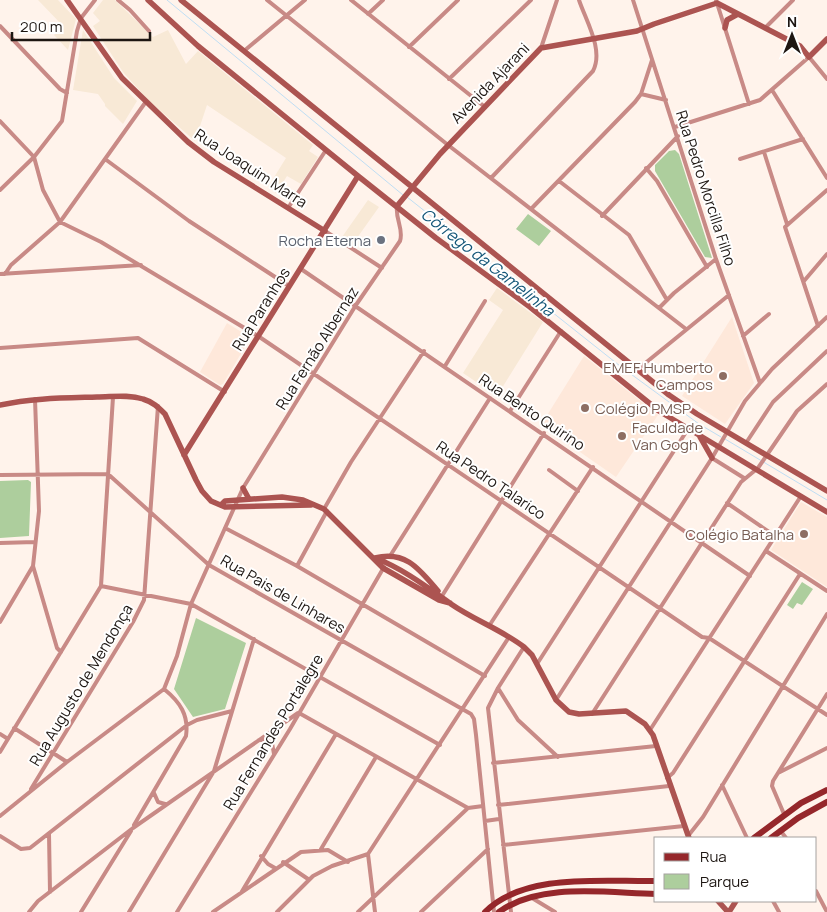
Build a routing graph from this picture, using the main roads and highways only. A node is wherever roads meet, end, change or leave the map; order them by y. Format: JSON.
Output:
{"nodes":[{"id":1,"x":827,"y":790,"type":"edge"},
{"id":2,"x":826,"y":804,"type":"edge"},
{"id":3,"x":755,"y":837,"type":"edge"},
{"id":4,"x":772,"y":837,"type":"edge"},
{"id":5,"x":654,"y":882,"type":"edge"},
{"id":6,"x":654,"y":894,"type":"edge"},
{"id":7,"x":510,"y":909,"type":"edge"},
{"id":8,"x":485,"y":912,"type":"edge"},
{"id":9,"x":499,"y":912,"type":"edge"}],
"edges":[{"from":1,"to":3,"type":"main road"},
{"from":2,"to":4,"type":"main road"},
{"from":5,"to":8,"type":"main road"},
{"from":6,"to":7,"type":"main road"},
{"from":7,"to":9,"type":"main road"}]}
